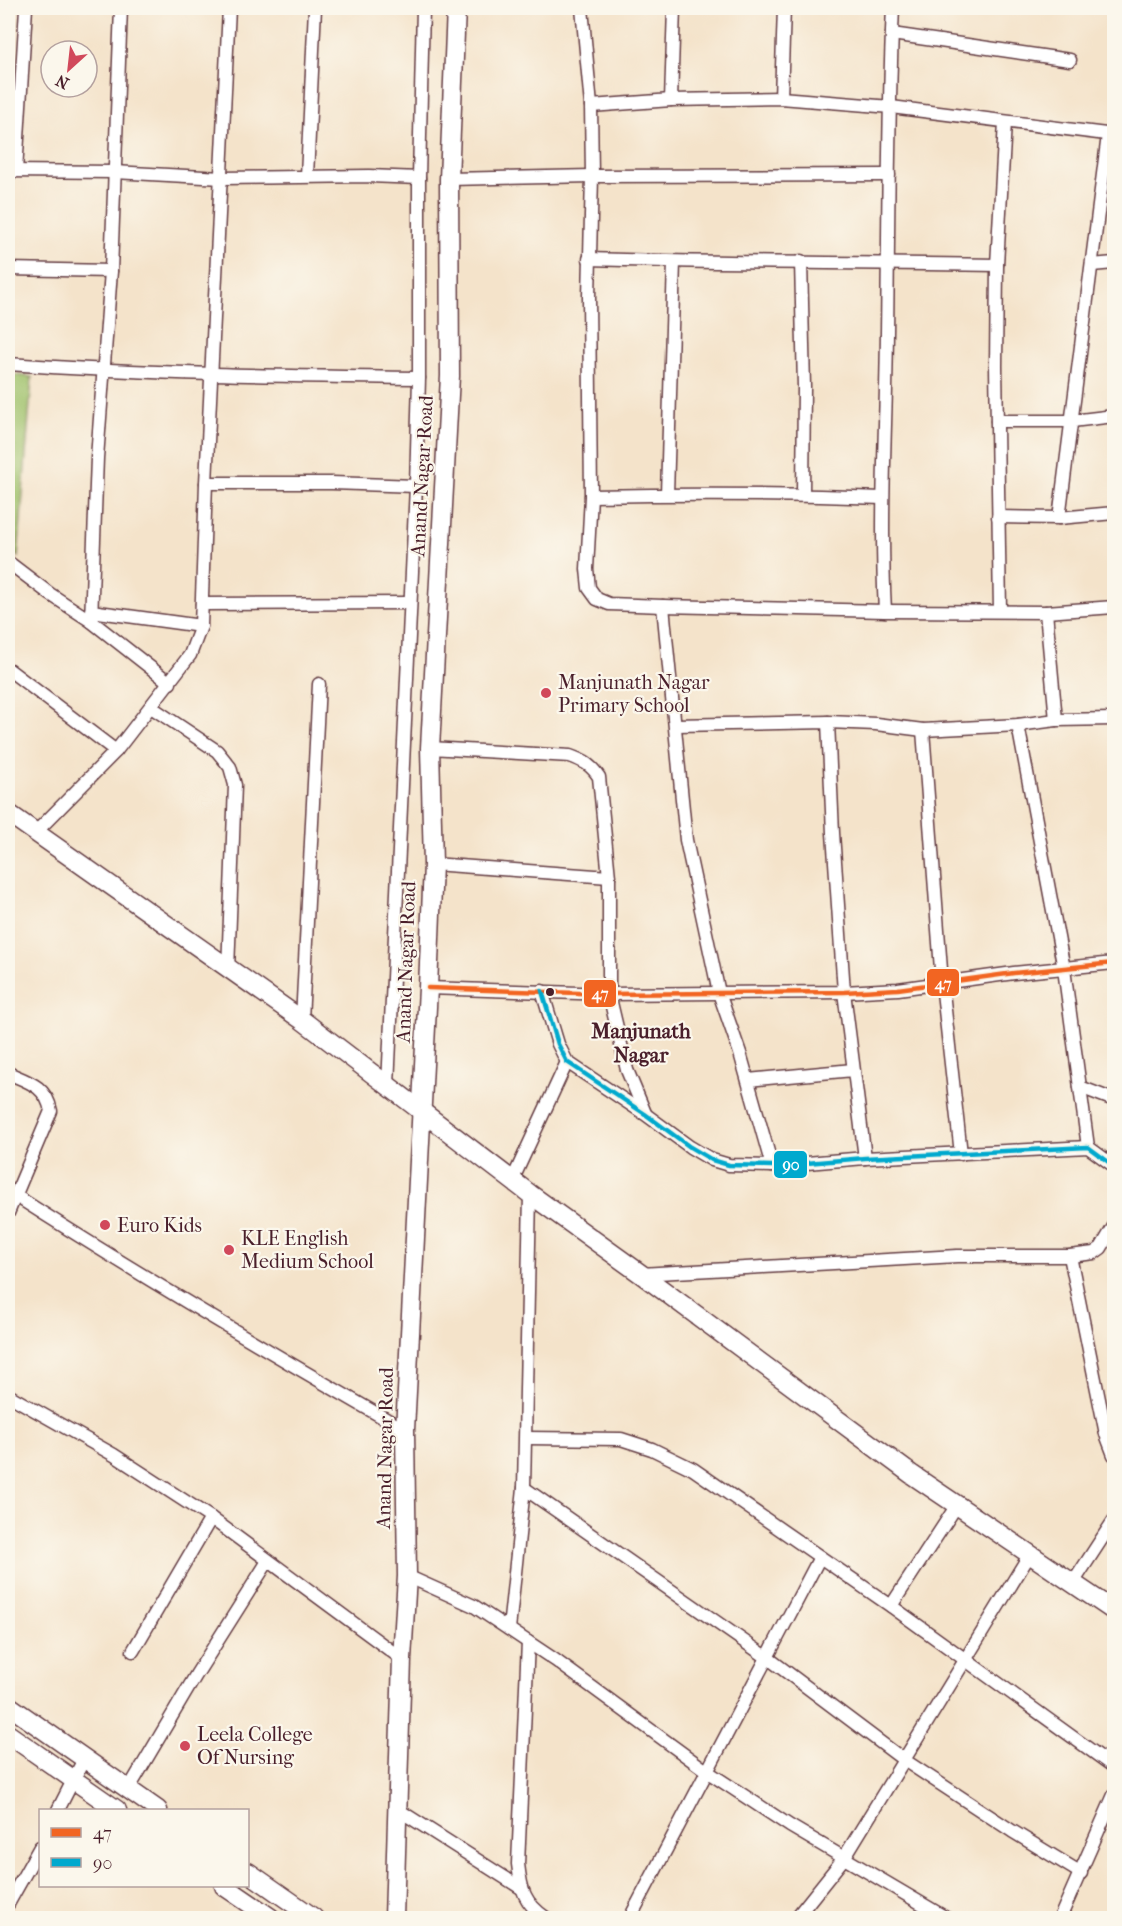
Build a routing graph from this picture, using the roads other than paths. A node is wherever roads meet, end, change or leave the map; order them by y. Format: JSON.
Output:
{"nodes":[{"id":1,"x":26,"y":8,"type":"edge"},
{"id":2,"x":121,"y":8,"type":"edge"},
{"id":3,"x":229,"y":8,"type":"edge"},
{"id":4,"x":315,"y":8,"type":"edge"},
{"id":5,"x":423,"y":8,"type":"edge"},
{"id":6,"x":456,"y":8,"type":"edge"},
{"id":7,"x":582,"y":8,"type":"edge"},
{"id":8,"x":674,"y":8,"type":"edge"},
{"id":9,"x":784,"y":8,"type":"edge"},
{"id":10,"x":893,"y":8,"type":"edge"},
{"id":11,"x":892,"y":34,"type":"junction"},
{"id":12,"x":1070,"y":60,"type":"dead end"},
{"id":13,"x":781,"y":98,"type":"junction"},
{"id":14,"x":671,"y":100,"type":"junction"},
{"id":15,"x":591,"y":106,"type":"junction"},
{"id":16,"x":891,"y":107,"type":"junction"},
{"id":17,"x":1005,"y":122,"type":"junction"},
{"id":18,"x":1111,"y":135,"type":"edge"},
{"id":19,"x":12,"y":171,"type":"edge"},
{"id":20,"x":114,"y":172,"type":"junction"},
{"id":21,"x":889,"y":175,"type":"junction"},
{"id":22,"x":307,"y":176,"type":"junction"},
{"id":23,"x":592,"y":176,"type":"junction"},
{"id":24,"x":222,"y":178,"type":"junction"},
{"id":25,"x":419,"y":178,"type":"junction"},
{"id":26,"x":449,"y":179,"type":"junction"},
{"id":27,"x":589,"y":258,"type":"junction"},
{"id":28,"x":801,"y":261,"type":"junction"},
{"id":29,"x":674,"y":262,"type":"junction"},
{"id":30,"x":887,"y":262,"type":"junction"},
{"id":31,"x":1114,"y":263,"type":"edge"},
{"id":32,"x":997,"y":265,"type":"junction"},
{"id":33,"x":1092,"y":265,"type":"junction"},
{"id":34,"x":8,"y":269,"type":"edge"},
{"id":35,"x":111,"y":271,"type":"junction"},
{"id":36,"x":8,"y":364,"type":"edge"},
{"id":37,"x":102,"y":371,"type":"junction"},
{"id":38,"x":212,"y":375,"type":"junction"},
{"id":39,"x":419,"y":378,"type":"junction"},
{"id":40,"x":1114,"y":416,"type":"edge"},
{"id":41,"x":1071,"y":420,"type":"junction"},
{"id":42,"x":997,"y":422,"type":"junction"},
{"id":43,"x":206,"y":483,"type":"junction"},
{"id":44,"x":416,"y":486,"type":"junction"},
{"id":45,"x":667,"y":494,"type":"junction"},
{"id":46,"x":803,"y":495,"type":"junction"},
{"id":47,"x":591,"y":496,"type":"junction"},
{"id":48,"x":882,"y":498,"type":"junction"},
{"id":49,"x":1114,"y":513,"type":"edge"},
{"id":50,"x":998,"y":517,"type":"junction"},
{"id":51,"x":1059,"y":518,"type":"junction"},
{"id":52,"x":8,"y":562,"type":"edge"},
{"id":53,"x":410,"y":603,"type":"junction"},
{"id":54,"x":202,"y":604,"type":"junction"},
{"id":55,"x":663,"y":606,"type":"junction"},
{"id":56,"x":1114,"y":607,"type":"edge"},
{"id":57,"x":1000,"y":610,"type":"junction"},
{"id":58,"x":885,"y":611,"type":"junction"},
{"id":59,"x":1046,"y":612,"type":"junction"},
{"id":60,"x":91,"y":616,"type":"junction"},
{"id":61,"x":201,"y":626,"type":"junction"},
{"id":62,"x":8,"y":669,"type":"edge"},
{"id":63,"x":170,"y":683,"type":"junction"},
{"id":64,"x":318,"y":684,"type":"dead end"},
{"id":65,"x":151,"y":707,"type":"junction"},
{"id":66,"x":1114,"y":719,"type":"edge"},
{"id":67,"x":1056,"y":720,"type":"junction"},
{"id":68,"x":828,"y":722,"type":"junction"},
{"id":69,"x":676,"y":725,"type":"junction"},
{"id":70,"x":1018,"y":725,"type":"junction"},
{"id":71,"x":923,"y":730,"type":"junction"},
{"id":72,"x":430,"y":748,"type":"junction"},
{"id":73,"x":116,"y":751,"type":"junction"},
{"id":74,"x":8,"y":813,"type":"edge"},
{"id":75,"x":34,"y":832,"type":"junction"},
{"id":76,"x":433,"y":864,"type":"junction"},
{"id":77,"x":609,"y":877,"type":"junction"},
{"id":78,"x":1114,"y":963,"type":"edge"},
{"id":79,"x":1064,"y":969,"type":"junction"},
{"id":80,"x":228,"y":970,"type":"junction"},
{"id":81,"x":942,"y":983,"type":"junction"},
{"id":82,"x":428,"y":988,"type":"junction"},
{"id":83,"x":542,"y":991,"type":"junction"},
{"id":84,"x":844,"y":992,"type":"junction"},
{"id":85,"x":719,"y":993,"type":"junction"},
{"id":86,"x":609,"y":994,"type":"junction"},
{"id":87,"x":302,"y":1020,"type":"junction"},
{"id":88,"x":567,"y":1062,"type":"junction"},
{"id":89,"x":853,"y":1070,"type":"junction"},
{"id":90,"x":8,"y":1073,"type":"edge"},
{"id":91,"x":748,"y":1080,"type":"junction"},
{"id":92,"x":388,"y":1085,"type":"junction"},
{"id":93,"x":1080,"y":1088,"type":"junction"},
{"id":94,"x":1114,"y":1100,"type":"edge"},
{"id":95,"x":422,"y":1111,"type":"junction"},
{"id":96,"x":645,"y":1114,"type":"junction"},
{"id":97,"x":1088,"y":1147,"type":"junction"},
{"id":98,"x":961,"y":1154,"type":"junction"},
{"id":99,"x":865,"y":1158,"type":"junction"},
{"id":100,"x":772,"y":1166,"type":"junction"},
{"id":101,"x":1114,"y":1167,"type":"edge"},
{"id":102,"x":512,"y":1181,"type":"junction"},
{"id":103,"x":530,"y":1194,"type":"junction"},
{"id":104,"x":16,"y":1196,"type":"junction"},
{"id":105,"x":8,"y":1213,"type":"edge"},
{"id":106,"x":1114,"y":1226,"type":"edge"},
{"id":107,"x":1070,"y":1256,"type":"junction"},
{"id":108,"x":641,"y":1274,"type":"junction"},
{"id":109,"x":8,"y":1395,"type":"edge"},
{"id":110,"x":405,"y":1430,"type":"junction"},
{"id":111,"x":526,"y":1438,"type":"junction"},
{"id":112,"x":1114,"y":1455,"type":"edge"},
{"id":113,"x":524,"y":1488,"type":"junction"},
{"id":114,"x":957,"y":1505,"type":"junction"},
{"id":115,"x":211,"y":1518,"type":"junction"},
{"id":116,"x":1114,"y":1520,"type":"edge"},
{"id":117,"x":1030,"y":1554,"type":"junction"},
{"id":118,"x":820,"y":1557,"type":"junction"},
{"id":119,"x":267,"y":1561,"type":"junction"},
{"id":120,"x":407,"y":1576,"type":"junction"},
{"id":121,"x":1073,"y":1584,"type":"junction"},
{"id":122,"x":891,"y":1606,"type":"junction"},
{"id":123,"x":1114,"y":1611,"type":"edge"},
{"id":124,"x":509,"y":1629,"type":"junction"},
{"id":125,"x":528,"y":1642,"type":"junction"},
{"id":126,"x":134,"y":1651,"type":"dead end"},
{"id":127,"x":768,"y":1658,"type":"junction"},
{"id":128,"x":402,"y":1659,"type":"junction"},
{"id":129,"x":967,"y":1660,"type":"junction"},
{"id":130,"x":8,"y":1705,"type":"edge"},
{"id":131,"x":8,"y":1734,"type":"edge"},
{"id":132,"x":84,"y":1759,"type":"junction"},
{"id":133,"x":904,"y":1760,"type":"junction"},
{"id":134,"x":1114,"y":1767,"type":"edge"},
{"id":135,"x":708,"y":1772,"type":"junction"},
{"id":136,"x":73,"y":1780,"type":"junction"},
{"id":137,"x":128,"y":1790,"type":"junction"},
{"id":138,"x":1114,"y":1795,"type":"edge"},
{"id":139,"x":58,"y":1809,"type":"edge"},
{"id":140,"x":116,"y":1809,"type":"edge"},
{"id":141,"x":156,"y":1809,"type":"edge"},
{"id":142,"x":397,"y":1809,"type":"junction"},
{"id":143,"x":39,"y":1849,"type":"edge"},
{"id":144,"x":844,"y":1858,"type":"junction"},
{"id":145,"x":249,"y":1873,"type":"edge"},
{"id":146,"x":1081,"y":1873,"type":"junction"},
{"id":147,"x":225,"y":1887,"type":"edge"},
{"id":148,"x":521,"y":1888,"type":"junction"},
{"id":149,"x":8,"y":1904,"type":"edge"},
{"id":150,"x":271,"y":1918,"type":"edge"},
{"id":151,"x":314,"y":1918,"type":"edge"},
{"id":152,"x":394,"y":1918,"type":"edge"},
{"id":153,"x":546,"y":1918,"type":"edge"},
{"id":154,"x":630,"y":1918,"type":"edge"},
{"id":155,"x":796,"y":1918,"type":"edge"},
{"id":156,"x":946,"y":1918,"type":"edge"},
{"id":157,"x":1060,"y":1918,"type":"edge"}],
"edges":[{"from":1,"to":19,"type":"street"},
{"from":2,"to":20,"type":"street"},
{"from":3,"to":24,"type":"street"},
{"from":4,"to":22,"type":"street"},
{"from":5,"to":25,"type":"street"},
{"from":6,"to":26,"type":"street","name":"Anand Nagar Road"},
{"from":7,"to":15,"type":"street"},
{"from":8,"to":14,"type":"street"},
{"from":9,"to":13,"type":"street"},
{"from":10,"to":11,"type":"street"},
{"from":11,"to":12,"type":"street"},
{"from":11,"to":16,"type":"street"},
{"from":13,"to":14,"type":"street"},
{"from":13,"to":16,"type":"street"},
{"from":14,"to":15,"type":"street"},
{"from":15,"to":23,"type":"street"},
{"from":16,"to":17,"type":"street"},
{"from":16,"to":21,"type":"street"},
{"from":17,"to":18,"type":"street"},
{"from":17,"to":32,"type":"street"},
{"from":18,"to":33,"type":"street"},
{"from":19,"to":20,"type":"street"},
{"from":20,"to":24,"type":"street"},
{"from":20,"to":35,"type":"street"},
{"from":21,"to":23,"type":"street"},
{"from":21,"to":30,"type":"street"},
{"from":22,"to":24,"type":"street"},
{"from":22,"to":25,"type":"street"},
{"from":23,"to":26,"type":"street"},
{"from":23,"to":27,"type":"street"},
{"from":24,"to":38,"type":"street"},
{"from":25,"to":39,"type":"street"},
{"from":26,"to":72,"type":"street","name":"Anand Nagar Road"},
{"from":27,"to":29,"type":"street"},
{"from":27,"to":47,"type":"street"},
{"from":28,"to":29,"type":"street"},
{"from":28,"to":30,"type":"street"},
{"from":28,"to":46,"type":"street"},
{"from":29,"to":45,"type":"street"},
{"from":30,"to":32,"type":"street"},
{"from":30,"to":48,"type":"street"},
{"from":31,"to":33,"type":"street"},
{"from":32,"to":42,"type":"street"},
{"from":33,"to":41,"type":"street"},
{"from":34,"to":35,"type":"street"},
{"from":35,"to":37,"type":"street"},
{"from":36,"to":37,"type":"street"},
{"from":37,"to":38,"type":"street"},
{"from":37,"to":60,"type":"street"},
{"from":38,"to":39,"type":"street"},
{"from":38,"to":43,"type":"street"},
{"from":39,"to":44,"type":"street"},
{"from":40,"to":41,"type":"street"},
{"from":41,"to":42,"type":"street"},
{"from":41,"to":51,"type":"street"},
{"from":42,"to":50,"type":"street"},
{"from":43,"to":44,"type":"street"},
{"from":43,"to":54,"type":"street"},
{"from":44,"to":53,"type":"street"},
{"from":45,"to":46,"type":"street"},
{"from":45,"to":47,"type":"street"},
{"from":46,"to":48,"type":"street"},
{"from":47,"to":55,"type":"street"},
{"from":48,"to":58,"type":"street"},
{"from":49,"to":51,"type":"street"},
{"from":50,"to":51,"type":"street"},
{"from":50,"to":57,"type":"street"},
{"from":52,"to":60,"type":"street"},
{"from":53,"to":54,"type":"street"},
{"from":53,"to":92,"type":"street"},
{"from":54,"to":61,"type":"street"},
{"from":55,"to":58,"type":"street"},
{"from":55,"to":69,"type":"street"},
{"from":56,"to":59,"type":"street"},
{"from":57,"to":58,"type":"street"},
{"from":57,"to":59,"type":"street"},
{"from":59,"to":67,"type":"street"},
{"from":60,"to":61,"type":"street"},
{"from":60,"to":63,"type":"street"},
{"from":61,"to":63,"type":"street"},
{"from":62,"to":73,"type":"street"},
{"from":63,"to":65,"type":"street"},
{"from":64,"to":87,"type":"street"},
{"from":65,"to":73,"type":"street"},
{"from":65,"to":80,"type":"street"},
{"from":66,"to":67,"type":"street"},
{"from":67,"to":70,"type":"street"},
{"from":68,"to":69,"type":"street"},
{"from":68,"to":71,"type":"street"},
{"from":68,"to":84,"type":"street"},
{"from":69,"to":85,"type":"street"},
{"from":70,"to":71,"type":"street"},
{"from":70,"to":79,"type":"street"},
{"from":71,"to":81,"type":"street"},
{"from":72,"to":76,"type":"street","name":"Anand Nagar Road"},
{"from":72,"to":77,"type":"street"},
{"from":73,"to":75,"type":"street"},
{"from":74,"to":75,"type":"street"},
{"from":75,"to":80,"type":"street"},
{"from":76,"to":77,"type":"street"},
{"from":76,"to":82,"type":"street","name":"Anand Nagar Road"},
{"from":77,"to":86,"type":"street"},
{"from":78,"to":79,"type":"street"},
{"from":79,"to":81,"type":"street"},
{"from":79,"to":93,"type":"street"},
{"from":80,"to":87,"type":"street"},
{"from":81,"to":84,"type":"street"},
{"from":81,"to":98,"type":"street"},
{"from":82,"to":83,"type":"street"},
{"from":82,"to":95,"type":"street","name":"Anand Nagar Road"},
{"from":83,"to":86,"type":"street"},
{"from":83,"to":88,"type":"street"},
{"from":84,"to":85,"type":"street"},
{"from":84,"to":89,"type":"street"},
{"from":85,"to":86,"type":"street"},
{"from":85,"to":91,"type":"street"},
{"from":86,"to":96,"type":"street"},
{"from":87,"to":92,"type":"street"},
{"from":88,"to":96,"type":"street"},
{"from":88,"to":102,"type":"street"},
{"from":89,"to":91,"type":"street"},
{"from":89,"to":99,"type":"street"},
{"from":90,"to":104,"type":"street"},
{"from":91,"to":100,"type":"street"},
{"from":92,"to":95,"type":"street"},
{"from":93,"to":94,"type":"street"},
{"from":93,"to":97,"type":"street"},
{"from":95,"to":102,"type":"street"},
{"from":95,"to":110,"type":"street","name":"Anand Nagar Road"},
{"from":96,"to":100,"type":"street"},
{"from":97,"to":98,"type":"street"},
{"from":97,"to":101,"type":"street"},
{"from":98,"to":99,"type":"street"},
{"from":99,"to":100,"type":"street"},
{"from":102,"to":103,"type":"street"},
{"from":103,"to":108,"type":"street"},
{"from":103,"to":111,"type":"street"},
{"from":104,"to":105,"type":"street"},
{"from":104,"to":110,"type":"street"},
{"from":106,"to":107,"type":"street"},
{"from":107,"to":108,"type":"street"},
{"from":107,"to":112,"type":"street"},
{"from":108,"to":114,"type":"street"},
{"from":109,"to":115,"type":"street"},
{"from":110,"to":120,"type":"street","name":"Anand Nagar Road"},
{"from":111,"to":113,"type":"street"},
{"from":111,"to":118,"type":"street"},
{"from":113,"to":124,"type":"street"},
{"from":113,"to":127,"type":"street"},
{"from":114,"to":117,"type":"street"},
{"from":114,"to":122,"type":"street"},
{"from":115,"to":119,"type":"street"},
{"from":115,"to":126,"type":"street"},
{"from":116,"to":121,"type":"street"},
{"from":117,"to":121,"type":"street"},
{"from":117,"to":129,"type":"street"},
{"from":118,"to":122,"type":"street"},
{"from":118,"to":127,"type":"street"},
{"from":119,"to":128,"type":"street"},
{"from":119,"to":137,"type":"street"},
{"from":120,"to":124,"type":"street"},
{"from":120,"to":128,"type":"street","name":"Anand Nagar Road"},
{"from":121,"to":123,"type":"street"},
{"from":122,"to":129,"type":"street"},
{"from":124,"to":125,"type":"street"},
{"from":125,"to":135,"type":"street"},
{"from":125,"to":148,"type":"street"},
{"from":127,"to":133,"type":"street"},
{"from":127,"to":135,"type":"street"},
{"from":128,"to":142,"type":"street","name":"Anand Nagar Road"},
{"from":129,"to":133,"type":"street"},
{"from":129,"to":134,"type":"street"},
{"from":130,"to":132,"type":"street"},
{"from":131,"to":136,"type":"street"},
{"from":132,"to":136,"type":"street"},
{"from":132,"to":137,"type":"street"},
{"from":133,"to":144,"type":"street"},
{"from":133,"to":146,"type":"street"},
{"from":135,"to":144,"type":"street"},
{"from":135,"to":154,"type":"street"},
{"from":136,"to":139,"type":"street"},
{"from":136,"to":140,"type":"street"},
{"from":137,"to":141,"type":"street"},
{"from":138,"to":146,"type":"street"},
{"from":142,"to":148,"type":"street"},
{"from":142,"to":152,"type":"street","name":"Anand Nagar Road"},
{"from":143,"to":149,"type":"street"},
{"from":144,"to":155,"type":"street"},
{"from":144,"to":156,"type":"street"},
{"from":145,"to":151,"type":"street"},
{"from":146,"to":157,"type":"street"},
{"from":147,"to":150,"type":"street"},
{"from":148,"to":153,"type":"street"}]}
